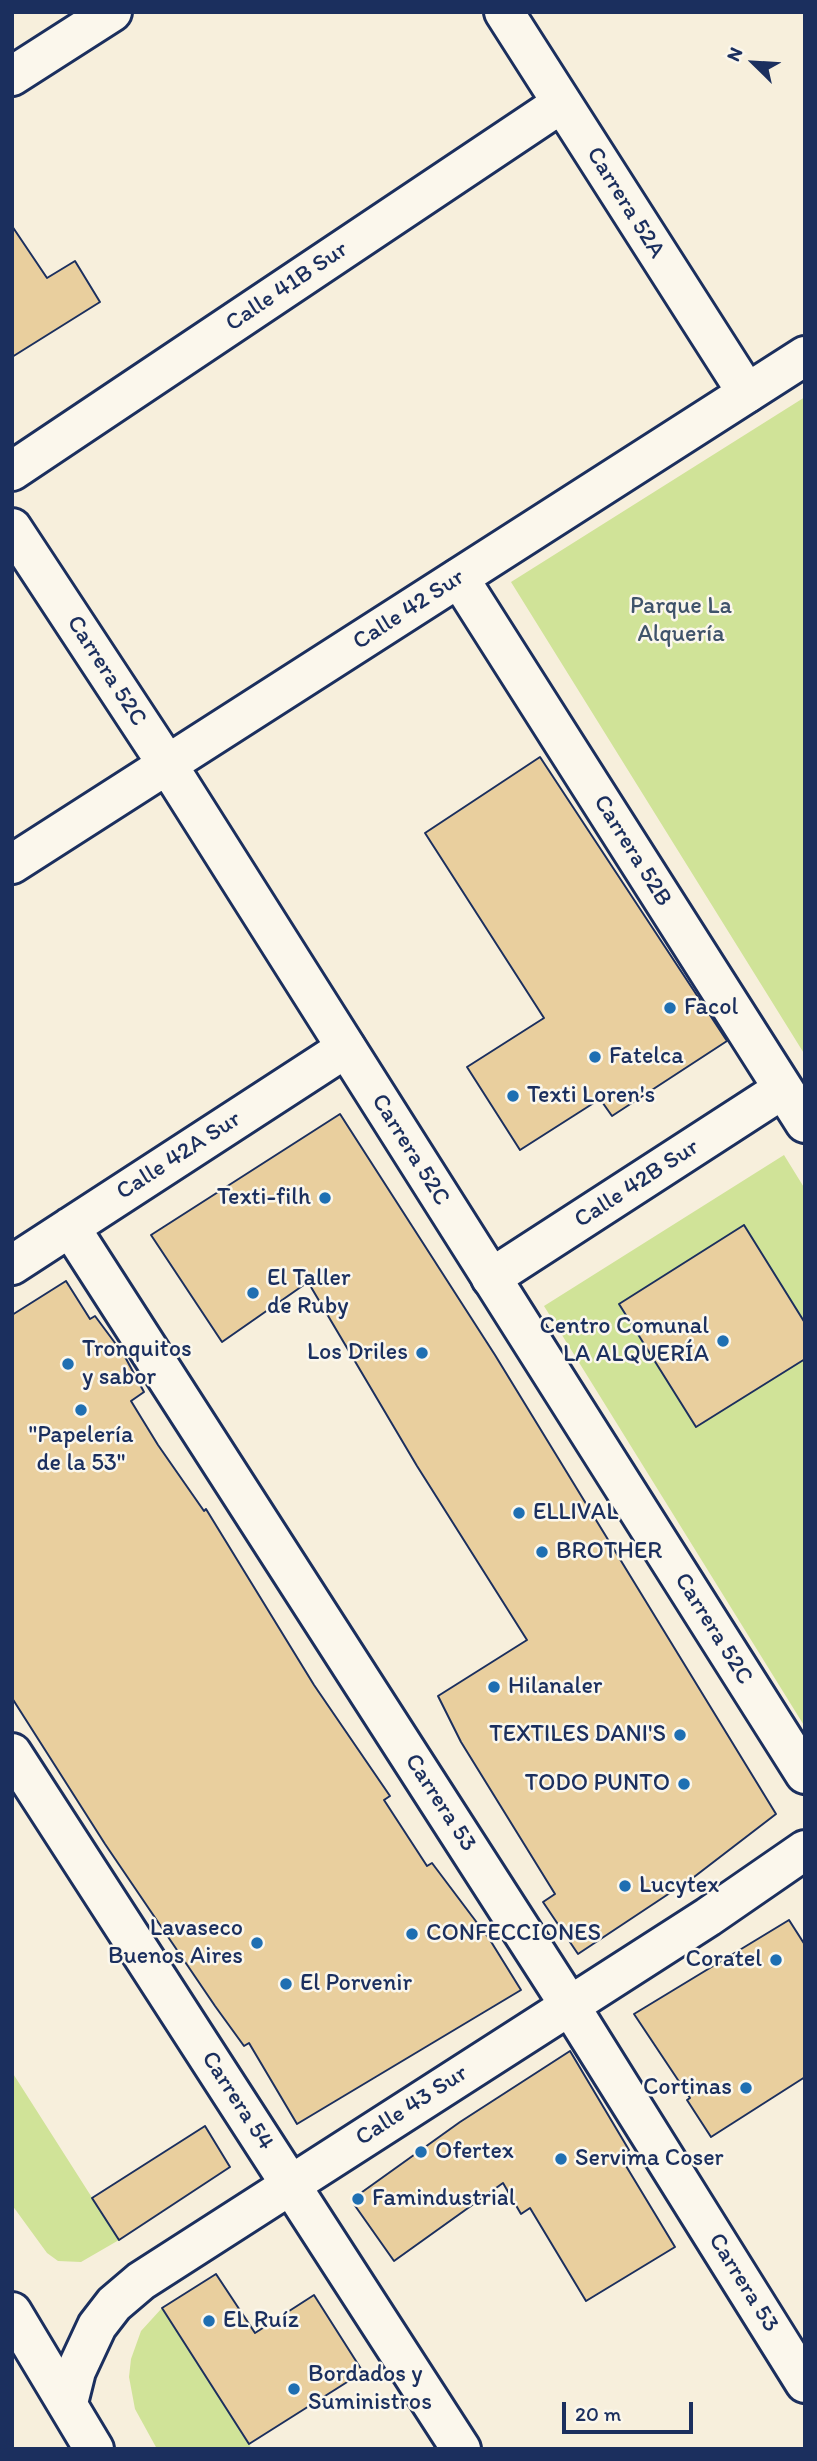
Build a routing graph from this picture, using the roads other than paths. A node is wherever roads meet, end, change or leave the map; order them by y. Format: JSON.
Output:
{"nodes":[{"id":1,"x":112,"y":12,"type":"edge"},
{"id":2,"x":504,"y":12,"type":"edge"},
{"id":3,"x":12,"y":76,"type":"edge"},
{"id":4,"x":562,"y":103,"type":"junction"},
{"id":5,"x":805,"y":356,"type":"edge"},
{"id":6,"x":747,"y":394,"type":"junction"},
{"id":7,"x":12,"y":471,"type":"edge"},
{"id":8,"x":12,"y":528,"type":"edge"},
{"id":9,"x":459,"y":578,"type":"junction"},
{"id":10,"x":167,"y":764,"type":"junction"},
{"id":11,"x":12,"y":864,"type":"edge"},
{"id":12,"x":345,"y":1048,"type":"junction"},
{"id":13,"x":783,"y":1089,"type":"junction"},
{"id":14,"x":805,"y":1123,"type":"edge"},
{"id":15,"x":70,"y":1227,"type":"junction"},
{"id":16,"x":12,"y":1265,"type":"edge"},
{"id":17,"x":491,"y":1278,"type":"junction"},
{"id":18,"x":12,"y":1753,"type":"edge"},
{"id":19,"x":805,"y":1774,"type":"edge"},
{"id":20,"x":805,"y":1850,"type":"edge"},
{"id":21,"x":570,"y":2006,"type":"junction"},
{"id":22,"x":290,"y":2184,"type":"junction"},
{"id":23,"x":12,"y":2312,"type":"edge"},
{"id":24,"x":805,"y":2383,"type":"edge"},
{"id":25,"x":68,"y":2403,"type":"junction"},
{"id":26,"x":94,"y":2449,"type":"edge"},
{"id":27,"x":461,"y":2449,"type":"edge"}],
"edges":[{"from":1,"to":3,"type":"street"},
{"from":2,"to":4,"type":"street","name":"Carrera 52A"},
{"from":4,"to":6,"type":"street","name":"Carrera 52A"},
{"from":4,"to":7,"type":"street","name":"Calle 41B Sur"},
{"from":5,"to":6,"type":"street","name":"Calle 42 Sur"},
{"from":6,"to":9,"type":"street","name":"Calle 42 Sur"},
{"from":8,"to":10,"type":"street","name":"Carrera 52C"},
{"from":9,"to":10,"type":"street","name":"Calle 42 Sur"},
{"from":9,"to":13,"type":"street","name":"Carrera 52B"},
{"from":10,"to":11,"type":"street","name":"Calle 42 Sur"},
{"from":10,"to":12,"type":"street","name":"Carrera 52C"},
{"from":12,"to":15,"type":"street","name":"Calle 42A Sur"},
{"from":12,"to":17,"type":"street","name":"Carrera 52C"},
{"from":13,"to":14,"type":"street","name":"Carrera 52B"},
{"from":13,"to":17,"type":"street","name":"Calle 42B Sur"},
{"from":15,"to":16,"type":"street","name":"Calle 42A Sur"},
{"from":15,"to":21,"type":"street","name":"Carrera 53"},
{"from":17,"to":19,"type":"street","name":"Carrera 52C"},
{"from":18,"to":22,"type":"street","name":"Carrera 54"},
{"from":20,"to":21,"type":"street","name":"Calle 43 Sur"},
{"from":21,"to":22,"type":"street","name":"Calle 43 Sur"},
{"from":21,"to":24,"type":"street","name":"Carrera 53"},
{"from":22,"to":25,"type":"street","name":"Calle 43 Sur"},
{"from":22,"to":27,"type":"street","name":"Carrera 54"},
{"from":23,"to":25,"type":"street"},
{"from":25,"to":26,"type":"street"}]}
